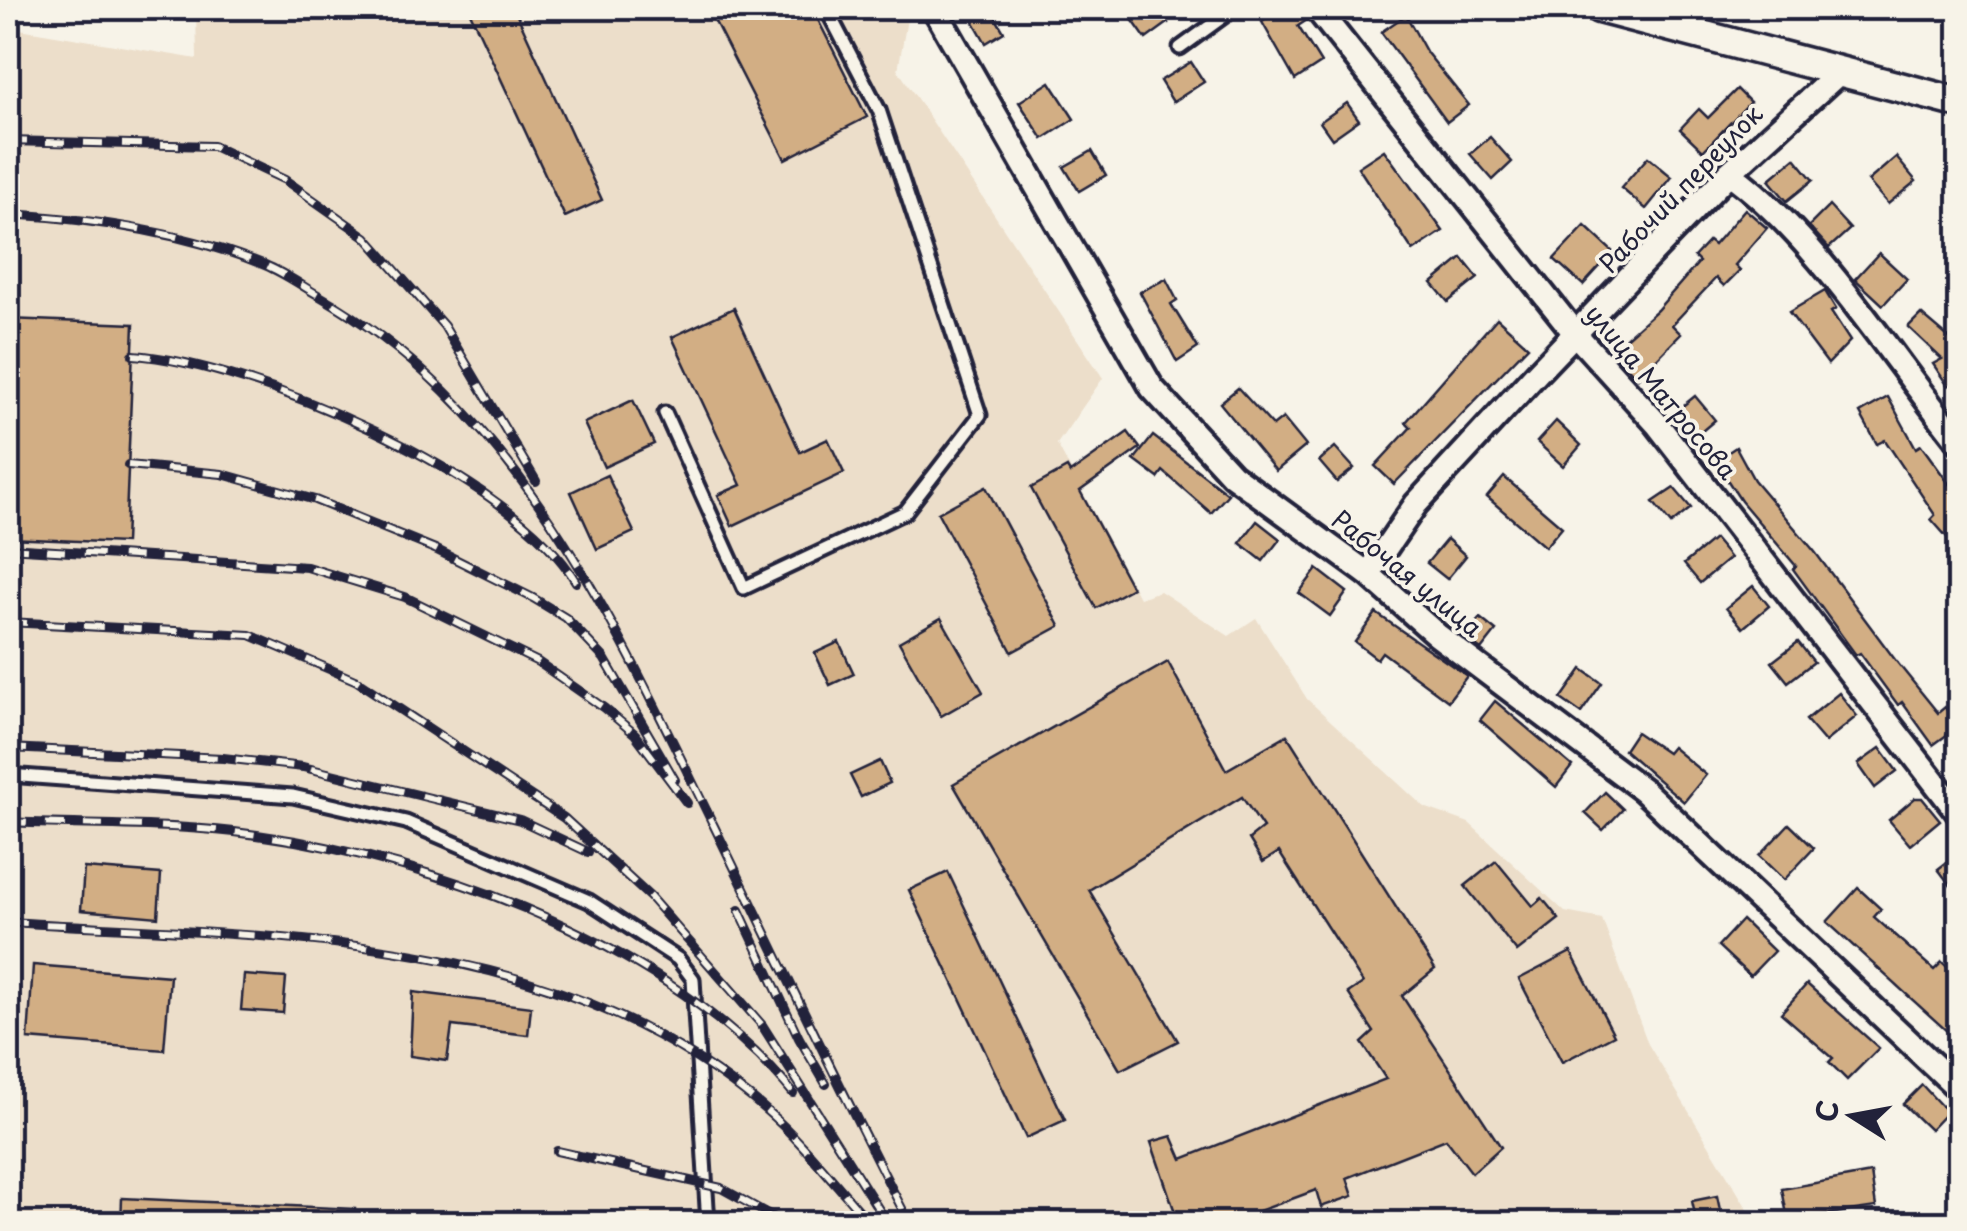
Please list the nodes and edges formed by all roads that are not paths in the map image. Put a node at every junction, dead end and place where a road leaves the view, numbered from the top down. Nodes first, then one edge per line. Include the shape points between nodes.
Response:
1 (826, 8) edge
2 (934, 8) edge
3 (1234, 8) edge
4 (1316, 8) edge
5 (1599, 8) edge
6 (1180, 48) dead end
7 (1841, 71) junction
8 (1960, 103) edge
9 (1729, 173) junction
10 (1577, 336) junction
11 (665, 413) dead end
12 (1960, 443) edge
13 (1368, 574) junction
14 (8, 775) edge
15 (1960, 814) edge
16 (1960, 1090) edge
17 (708, 1224) edge

1 - 11 lane via 879,110 980,416 905,512 744,588
2 - 13 street, Рабочая улица via 1152,388 1232,476
3 - 6 lane
4 - 10 street, улица Матросова
5 - 7 street
7 - 8 street
7 - 9 street, Рабочий переулок
9 - 10 street, Рабочий переулок
9 - 12 street via 1757,193 1844,294
10 - 13 street, Рабочий переулок via 1416,504
10 - 15 street, улица Матросова via 1656,424
13 - 16 street, Рабочая улица via 1644,790
14 - 17 lane via 293,796 406,822 604,911 678,959 693,979

